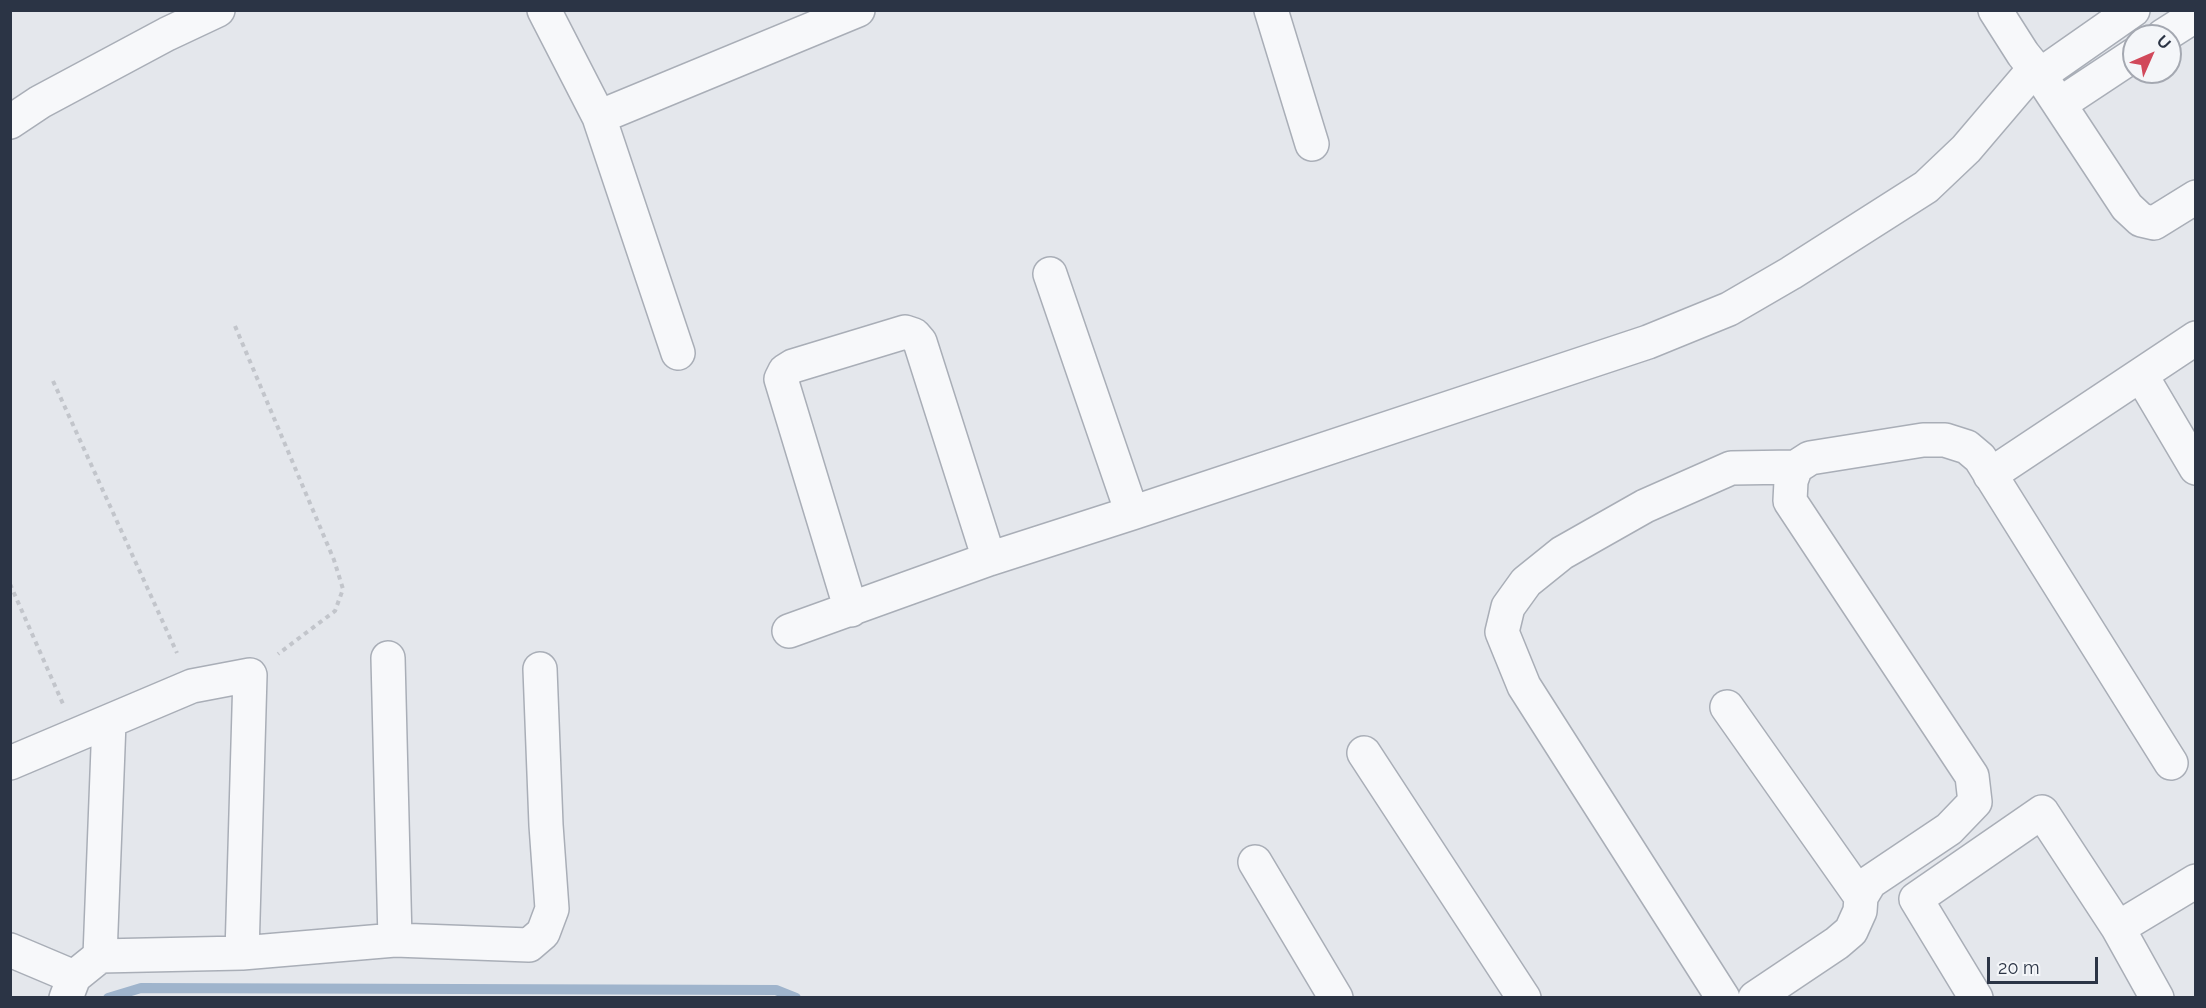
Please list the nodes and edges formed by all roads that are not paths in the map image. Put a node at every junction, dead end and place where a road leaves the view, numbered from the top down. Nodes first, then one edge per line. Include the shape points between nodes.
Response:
1 (218, 10) edge
2 (544, 10) edge
3 (858, 10) edge
4 (1271, 10) edge
5 (1995, 10) edge
6 (2133, 10) edge
7 (2196, 15) edge
8 (2182, 24) edge
9 (2122, 60) edge
10 (2047, 85) junction
11 (599, 117) junction
12 (10, 122) edge
13 (1312, 144) dead end
14 (2196, 197) edge
15 (1050, 274) dead end
16 (2196, 338) edge
17 (678, 353) dead end
18 (2141, 375) junction
19 (1796, 467) junction
20 (2196, 468) edge
21 (1990, 475) junction
22 (1132, 513) junction
23 (989, 559) junction
24 (851, 610) junction
25 (789, 631) dead end
26 (388, 658) dead end
27 (540, 669) dead end
28 (1727, 707) dead end
29 (109, 722) junction
30 (1364, 753) dead end
31 (2171, 763) dead end
32 (10, 764) edge
33 (1255, 862) dead end
34 (2196, 882) edge
35 (1861, 897) junction
36 (2118, 928) junction
37 (395, 940) junction
38 (10, 950) edge
39 (242, 953) junction
40 (100, 956) junction
41 (70, 987) edge
42 (1336, 998) edge
43 (1524, 998) edge
44 (1723, 998) edge
45 (1755, 998) edge
46 (1976, 998) edge
47 (2157, 998) edge

1 - 12 street via 51,96
2 - 11 street
3 - 11 street
4 - 13 street
5 - 10 street
6 - 10 street
7 - 8 street
9 - 10 street
10 - 14 street via 2127,207 2141,220 2154,223
10 - 22 street via 1966,149 1926,187 1729,309 1648,342
11 - 17 street
15 - 22 street
16 - 18 street
18 - 20 street
18 - 21 street
19 - 21 street via 1810,458 1945,440 1967,447 1980,458
19 - 35 street via 1790,501 1972,776 1975,802 1949,829 1870,882
19 - 44 street via 1731,468 1635,512 1562,553 1526,582 1508,607 1502,632 1524,686
21 - 31 street
22 - 23 street
23 - 24 street
23 - 24 street via 920,342 914,335 905,332 793,366 781,379
24 - 25 street
26 - 37 street
27 - 37 street via 552,909 543,933 529,945
28 - 35 street
29 - 32 street
29 - 39 street via 192,686 250,675
29 - 40 street
30 - 43 street
33 - 42 street
34 - 36 street
35 - 45 street via 1851,931
36 - 46 street via 2042,812 1916,899
36 - 47 street
37 - 39 street
38 - 41 street
39 - 40 street
40 - 41 street

